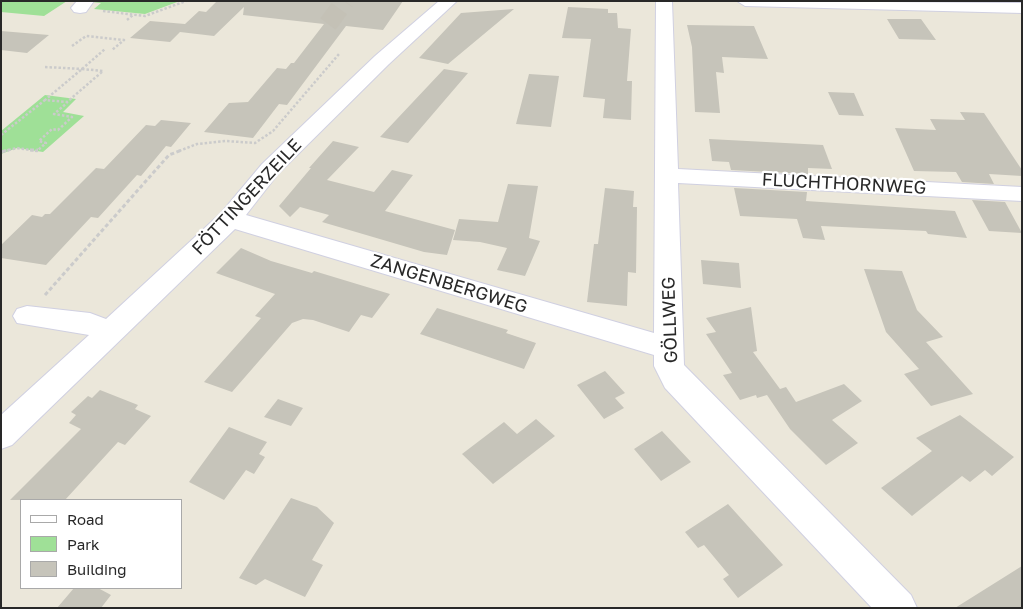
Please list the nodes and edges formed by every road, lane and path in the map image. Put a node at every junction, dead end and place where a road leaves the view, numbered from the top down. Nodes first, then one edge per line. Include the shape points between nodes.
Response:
1 (186, 1) edge
2 (449, 1) edge
3 (664, 1) edge
4 (744, 1) edge
5 (764, 2) edge
6 (83, 4) edge
7 (924, 4) edge
8 (993, 4) edge
9 (1022, 8) edge
10 (134, 14) junction
11 (127, 20) dead end
12 (110, 33) dead end
13 (104, 38) junction
14 (72, 46) dead end
15 (105, 49) dead end
16 (112, 50) dead end
17 (339, 54) dead end
18 (45, 67) dead end
19 (82, 68) junction
20 (45, 100) junction
21 (67, 102) junction
22 (1, 135) edge
23 (1, 152) edge
24 (667, 175) junction
25 (1022, 194) edge
26 (230, 219) junction
27 (27, 316) joint
28 (112, 332) junction
29 (668, 348) junction
30 (1, 434) edge
31 (898, 608) edge

1 - 10 path via 144,16
2 - 26 street, FÖTTINGERZEILE via 382,60 270,169
3 - 24 street, GÖLLWEG
4 - 5 street
5 - 7 street
6 - 10 path
7 - 8 street
8 - 9 street
10 - 11 path
12 - 13 path
13 - 14 path via 86,36
13 - 16 path via 124,40
15 - 19 path
17 - 27 path via 273,130 255,143 197,144 169,155
18 - 19 path
19 - 20 path
19 - 21 path via 103,71
20 - 21 path
20 - 22 path
21 - 23 path via 54,114 72,118 58,130 52,129 39,141 46,143 36,151 16,148
24 - 25 street, FLUCHTHORNWEG
24 - 29 street, GÖLLWEG
26 - 28 street, FÖTTINGERZEILE
26 - 29 street, ZANGENBERGWEG
27 - 28 street via 90,324
28 - 30 street, FÖTTINGERZEILE
29 - 31 street, GÖLLWEG via 669,366 676,379

